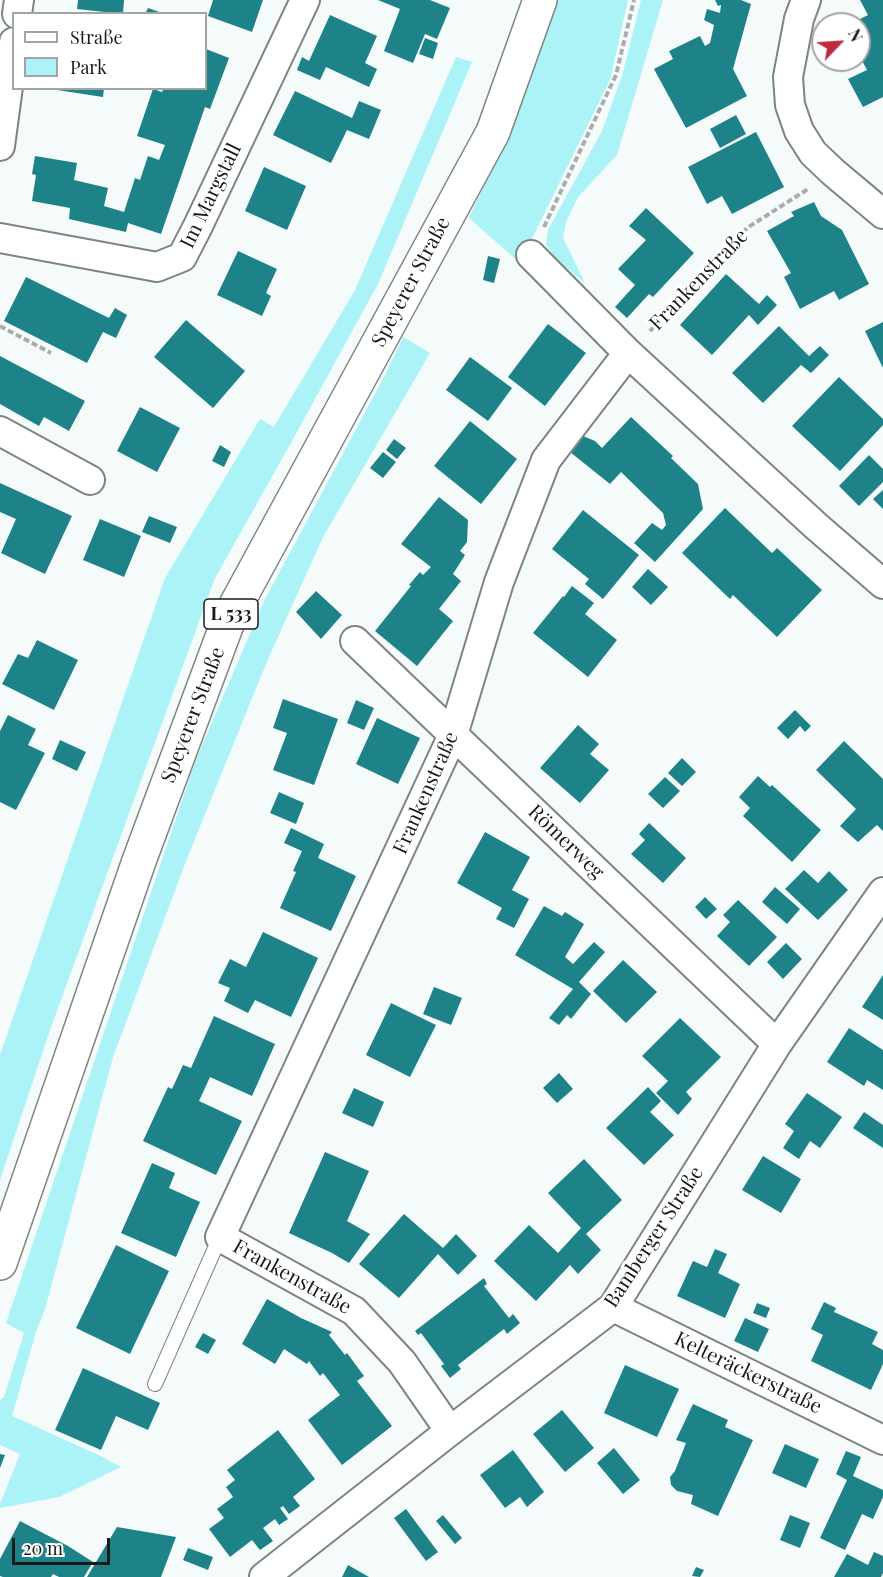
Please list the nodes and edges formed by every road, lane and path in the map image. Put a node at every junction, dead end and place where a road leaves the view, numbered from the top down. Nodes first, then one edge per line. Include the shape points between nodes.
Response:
1 (305, 0) edge
2 (540, 0) edge
3 (634, 0) edge
4 (806, 0) edge
5 (12, 57) edge
6 (0, 146) edge
7 (833, 172) junction
8 (883, 214) edge
9 (0, 238) edge
10 (531, 255) joint
11 (0, 327) edge
12 (51, 353) dead end
13 (628, 353) junction
14 (0, 431) edge
15 (90, 480) dead end
16 (883, 584) edge
17 (355, 641) dead end
18 (453, 735) junction
19 (883, 892) edge
20 (777, 1044) junction
21 (220, 1237) junction
22 (0, 1263) edge
23 (613, 1307) junction
24 (155, 1384) dead end
25 (450, 1431) junction
26 (883, 1440) edge
27 (264, 1577) edge

1 - 9 street, Im Margstall via 182,257 157,267
2 - 22 main road, Speyerer Straße / L 533 via 493,132 230,616 139,861
3 - 10 path via 616,75
4 - 7 street via 788,77 790,105 799,131 813,153
5 - 6 street
7 - 8 street
7 - 13 path, Frankenstraße via 747,228
10 - 13 street
11 - 12 path
13 - 16 street
13 - 18 street, Frankenstraße via 546,460 499,582
14 - 15 street
17 - 18 street, Römerweg
18 - 20 street, Römerweg
18 - 21 street, Frankenstraße
19 - 20 street, Bamberger Straße
20 - 23 street, Bamberger Straße
21 - 24 lane, Frankenstraße
21 - 25 street, Frankenstraße via 354,1311 402,1362
23 - 25 street, Bamberger Straße
23 - 26 street, Kelteräckerstraße
25 - 27 street, Bamberger Straße

